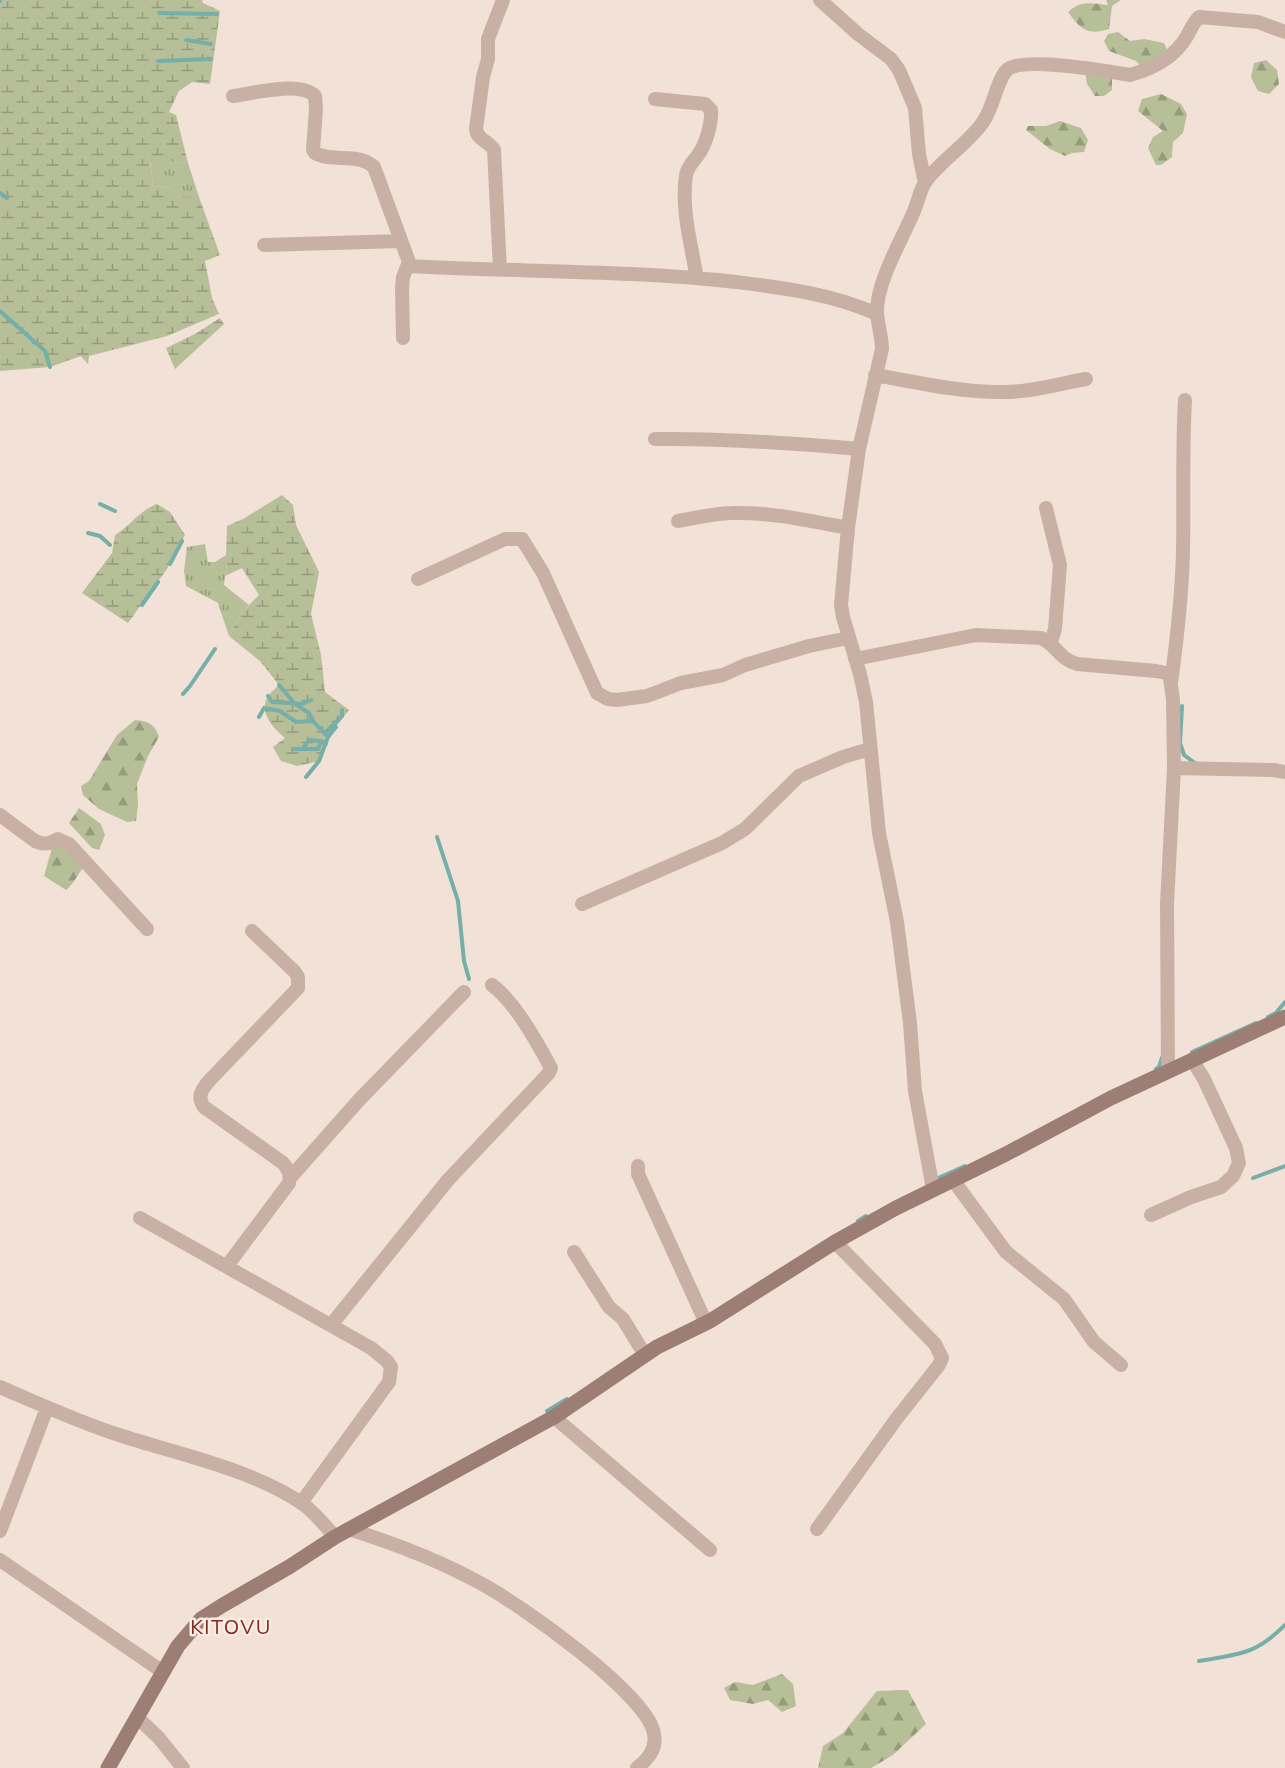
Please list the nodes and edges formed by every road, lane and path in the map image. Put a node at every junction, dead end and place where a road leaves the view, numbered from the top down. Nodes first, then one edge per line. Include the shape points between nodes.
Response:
1 (503, 0) edge
2 (820, 0) edge
3 (1285, 32) edge
4 (233, 96) dead end
5 (655, 99) dead end
6 (925, 183) junction
7 (401, 241) junction
8 (264, 245) dead end
9 (409, 266) junction
10 (500, 270) junction
11 (697, 278) junction
12 (877, 314) junction
13 (403, 338) dead end
14 (875, 375) junction
15 (1086, 379) dead end
16 (1185, 400) dead end
17 (655, 439) dead end
18 (859, 449) junction
19 (1046, 508) dead end
20 (678, 521) dead end
21 (848, 528) junction
22 (418, 579) dead end
23 (848, 638) junction
24 (1051, 642) junction
25 (855, 659) junction
26 (1174, 664) junction
27 (1156, 671) junction
28 (1171, 683) junction
29 (870, 749) junction
30 (1174, 768) junction
31 (1284, 771) edge
32 (0, 816) edge
33 (582, 904) dead end
34 (147, 929) dead end
35 (252, 931) dead end
36 (492, 985) dead end
37 (464, 992) dead end
38 (1285, 1017) edge
39 (1192, 1060) junction
40 (1168, 1071) junction
41 (638, 1166) dead end
42 (290, 1178) junction
43 (953, 1180) junction
44 (933, 1189) junction
45 (1151, 1215) dead end
46 (140, 1218) dead end
47 (835, 1242) junction
48 (574, 1252) dead end
49 (227, 1266) junction
50 (706, 1323) junction
51 (331, 1325) junction
52 (645, 1355) junction
53 (1121, 1365) dead end
54 (0, 1387) edge
55 (46, 1408) junction
56 (554, 1417) junction
57 (301, 1503) junction
58 (349, 1529) junction
59 (817, 1529) dead end
60 (0, 1531) edge
61 (335, 1537) junction
62 (710, 1550) dead end
63 (0, 1560) edge
64 (163, 1672) junction
65 (138, 1718) junction
66 (108, 1768) edge
67 (183, 1768) edge
68 (637, 1768) edge

1 - 10 street via 488,39 476,129 478,136 494,150
2 - 6 street via 899,70 915,108
3 - 6 street via 1258,22 1199,17 1163,62 1130,75 1056,65 1008,69 1002,74 982,123
4 - 7 street via 298,89 315,96 313,150 323,156 363,160 374,167
5 - 11 street via 705,104 711,110 702,147 686,176 686,217
6 - 12 street via 889,268
7 - 8 street
7 - 9 street
9 - 10 street
9 - 13 street via 402,288
10 - 11 street
11 - 12 street via 795,290
12 - 14 street via 882,338
14 - 15 street via 1000,393
14 - 18 street
16 - 26 street via 1183,551
17 - 18 street
18 - 21 street
19 - 24 street via 1060,565
20 - 21 street via 753,513
21 - 23 street via 841,605
22 - 23 street via 505,539 522,539 543,573 597,693 608,699 647,696 809,646
23 - 25 street
24 - 25 street via 1041,638 976,635
24 - 27 street via 1063,658 1077,664
25 - 29 street via 866,702
26 - 27 street
26 - 28 street
27 - 28 street via 1166,674
28 - 30 street
29 - 33 street via 799,776 745,829 722,843
29 - 44 street via 879,833 906,984 915,1094
30 - 31 street
30 - 40 street via 1167,904
32 - 34 street via 41,844 58,839 69,844
35 - 42 street via 295,972 298,988 208,1082 200,1099 204,1107 283,1163
36 - 51 street via 509,1000 551,1068 448,1180
37 - 42 street
38 - 39 street
39 - 40 street
39 - 45 street via 1236,1148 1239,1163 1221,1187
40 - 43 street
41 - 50 street via 638,1174
42 - 49 street
43 - 44 street
43 - 53 street via 1005,1252 1064,1299 1094,1342
44 - 47 street
46 - 49 street
47 - 50 street
47 - 59 street via 935,1344 942,1358
48 - 52 street
49 - 51 street
50 - 52 street
51 - 57 street via 387,1360 391,1374 379,1398
52 - 56 street
54 - 55 street
55 - 57 street via 105,1431 212,1463
55 - 60 street
56 - 58 street
56 - 62 street
57 - 61 street
58 - 61 street
58 - 68 street via 392,1543 481,1583 575,1648 627,1692 651,1721 654,1750
61 - 64 street via 201,1619
63 - 64 street
64 - 65 street
65 - 66 street
65 - 67 street

